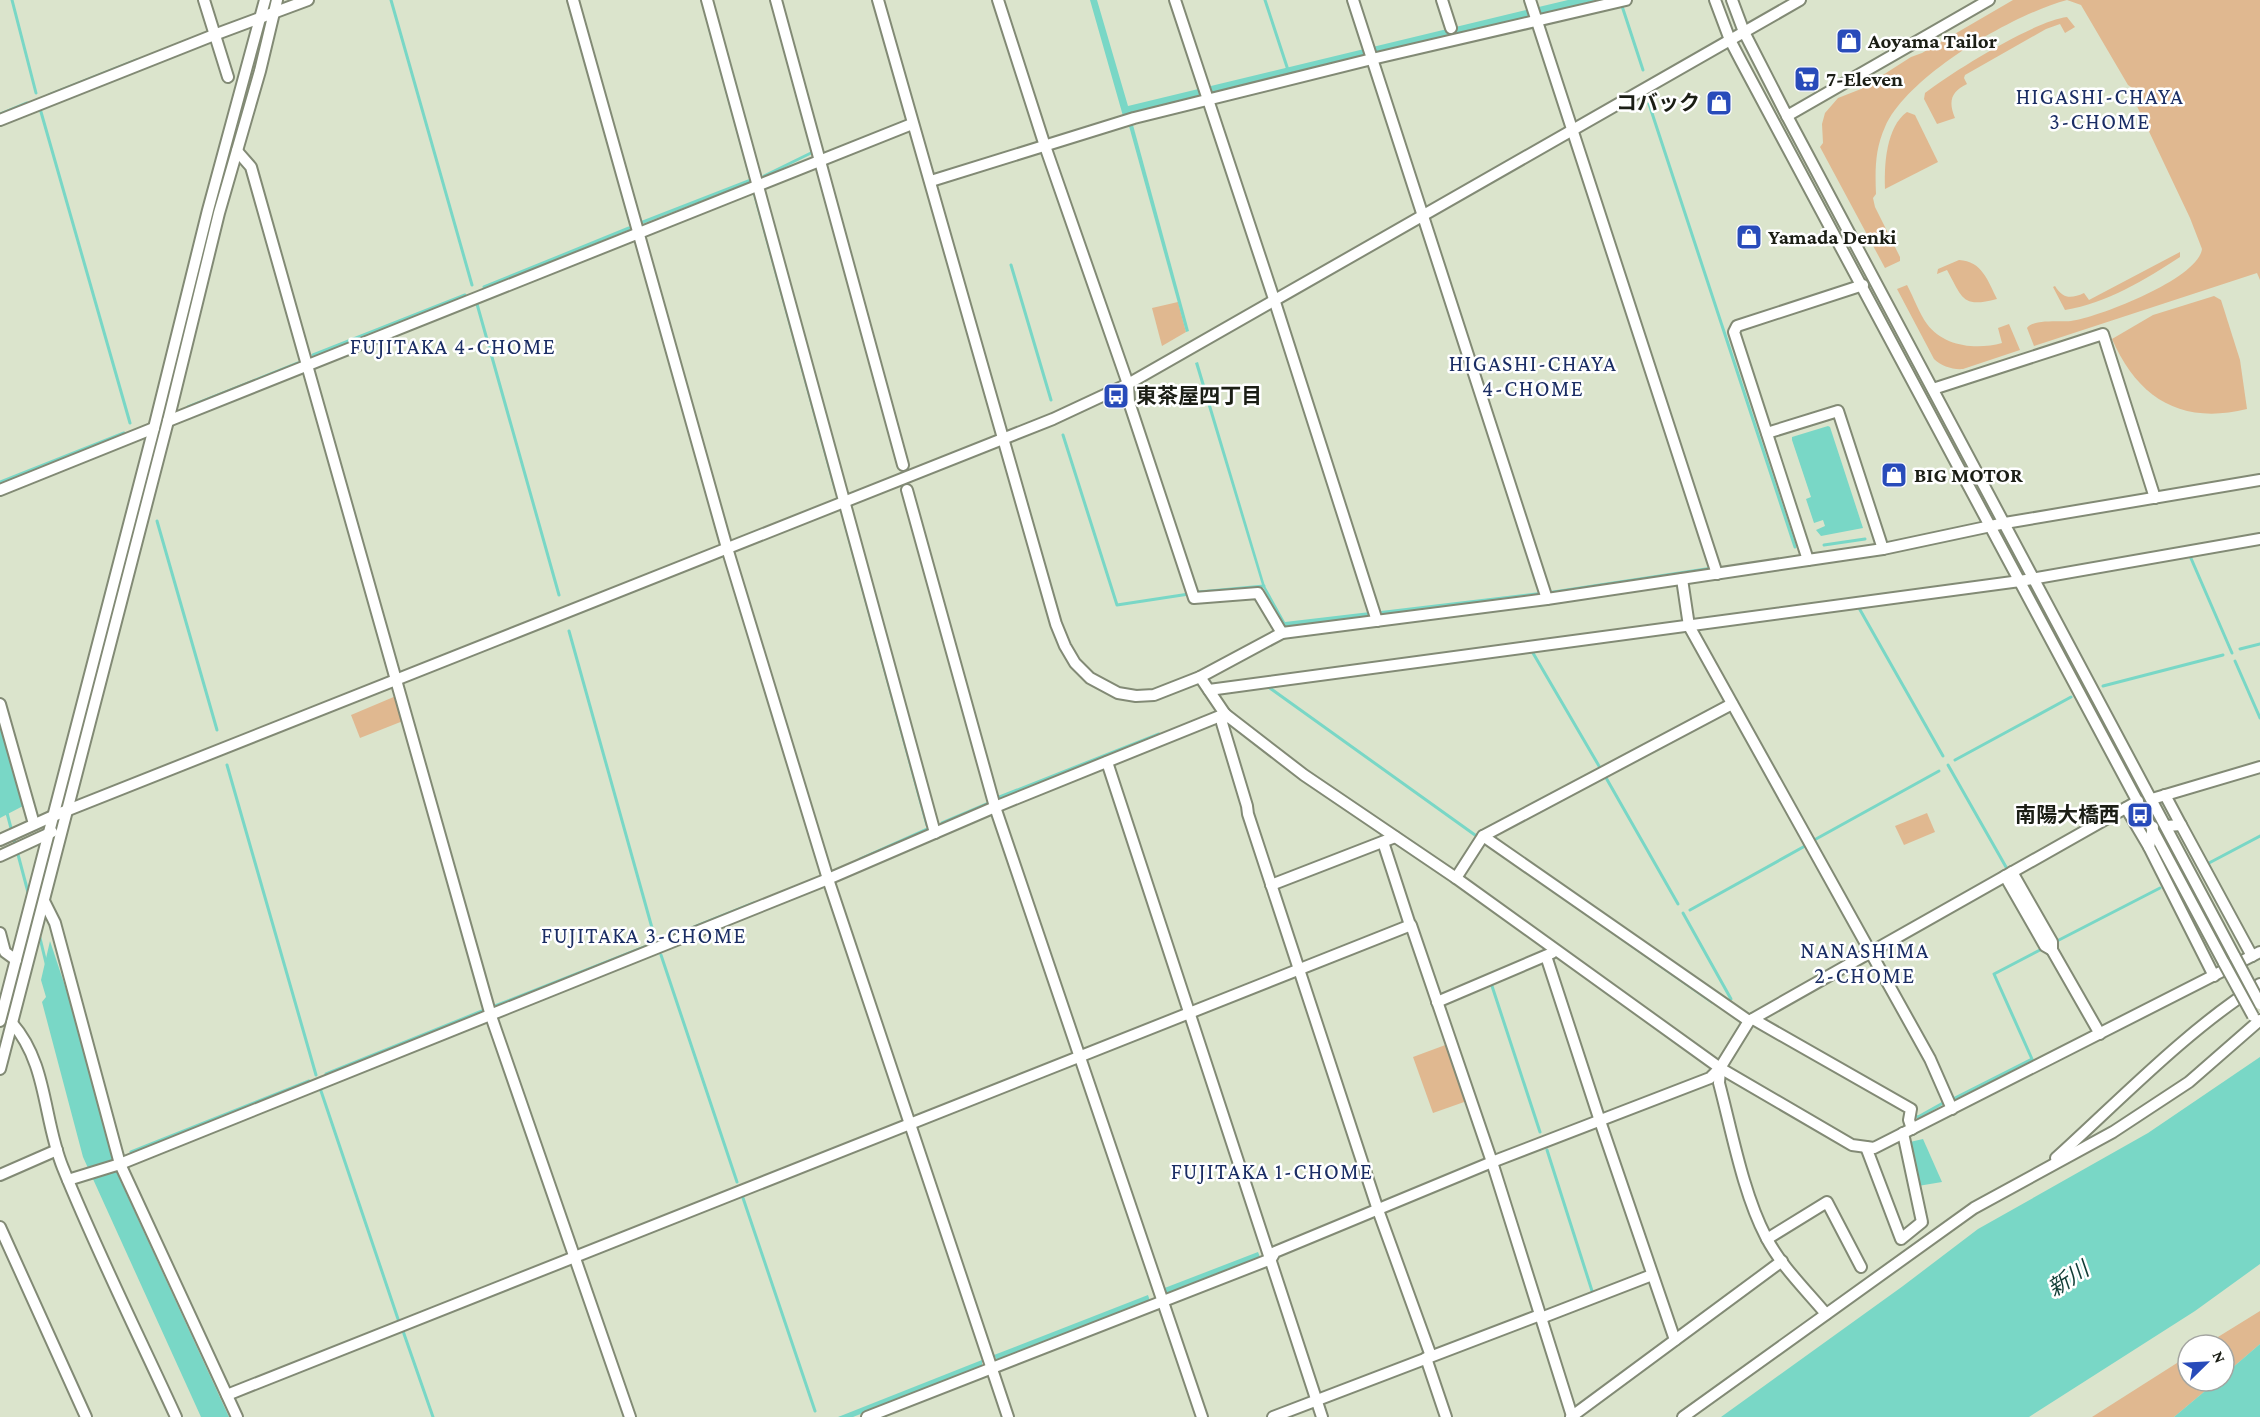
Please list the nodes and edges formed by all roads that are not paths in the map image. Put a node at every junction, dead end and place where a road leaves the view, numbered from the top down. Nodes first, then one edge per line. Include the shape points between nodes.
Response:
1 (204, 0) edge
2 (265, 0) edge
3 (277, 0) edge
4 (308, 0) edge
5 (573, 0) edge
6 (707, 0) edge
7 (776, 0) edge
8 (878, 0) edge
9 (998, 0) edge
10 (1175, 0) edge
11 (1353, 0) edge
12 (1442, 0) edge
13 (1626, 0) edge
14 (1715, 0) edge
15 (1732, 0) edge
16 (1800, 0) edge
17 (1989, 0) edge
18 (1534, 11) edge
19 (273, 14) junction
20 (260, 18) junction
21 (1451, 28) dead end
22 (1744, 32) junction
23 (214, 35) junction
24 (1730, 40) junction
25 (1370, 54) junction
26 (228, 76) dead end
27 (1207, 98) junction
28 (1787, 116) junction
29 (0, 120) edge
30 (912, 124) junction
31 (1571, 130) junction
32 (1045, 146) junction
33 (237, 151) junction
34 (820, 161) junction
35 (931, 181) junction
36 (758, 186) junction
37 (1424, 215) junction
38 (637, 234) junction
39 (1863, 285) junction
40 (1274, 299) junction
41 (309, 366) junction
42 (1128, 384) junction
43 (1933, 389) junction
44 (168, 421) junction
45 (154, 428) junction
46 (1767, 433) junction
47 (1003, 439) junction
48 (903, 465) dead end
49 (2260, 480) edge
50 (0, 490) edge
51 (907, 490) dead end
52 (2155, 498) junction
53 (845, 502) junction
54 (2005, 524) junction
55 (1990, 527) junction
56 (2260, 539) edge
57 (727, 548) junction
58 (1883, 549) junction
59 (1808, 560) junction
60 (1717, 574) junction
61 (2034, 578) junction
62 (1682, 579) junction
63 (2020, 581) junction
64 (1547, 599) junction
65 (1377, 621) junction
66 (1689, 626) junction
67 (1282, 633) junction
68 (1200, 677) junction
69 (397, 680) junction
70 (1209, 690) junction
71 (0, 704) edge
72 (1732, 704) junction
73 (1225, 714) junction
74 (1107, 762) junction
75 (2260, 766) edge
76 (2165, 795) junction
77 (2152, 799) junction
78 (2138, 801) junction
79 (995, 807) junction
80 (2126, 808) junction
81 (67, 810) junction
82 (53, 816) junction
83 (34, 824) junction
84 (2181, 825) junction
85 (2166, 826) junction
86 (63, 827) junction
87 (2153, 827) junction
88 (935, 833) junction
89 (44, 836) junction
90 (1483, 836) junction
91 (1395, 837) junction
92 (0, 840) edge
93 (1383, 842) junction
94 (2149, 847) junction
95 (0, 856) edge
96 (2009, 874) junction
97 (1456, 878) junction
98 (828, 879) junction
99 (1271, 885) junction
100 (44, 901) junction
101 (1410, 925) junction
102 (0, 933) edge
103 (1556, 949) junction
104 (1871, 952) junction
105 (2256, 954) edge
106 (1546, 956) junction
107 (16, 960) junction
108 (1298, 970) junction
109 (2214, 976) junction
110 (2260, 984) edge
111 (1437, 1002) junction
112 (2260, 1004) edge
113 (1190, 1013) junction
114 (490, 1016) junction
115 (1751, 1020) junction
116 (0, 1021) edge
117 (2257, 1021) edge
118 (12, 1023) junction
119 (2100, 1034) junction
120 (1079, 1056) junction
121 (1720, 1068) junction
122 (0, 1069) edge
123 (1952, 1109) junction
124 (1600, 1121) junction
125 (909, 1123) junction
126 (1908, 1131) junction
127 (1866, 1147) junction
128 (57, 1149) junction
129 (1492, 1162) junction
130 (118, 1165) junction
131 (2043, 1170) junction
132 (0, 1175) edge
133 (68, 1180) junction
134 (1378, 1210) junction
135 (0, 1227) edge
136 (1767, 1239) junction
137 (574, 1256) junction
138 (1271, 1259) junction
139 (1782, 1261) junction
140 (1861, 1267) dead end
141 (1652, 1275) junction
142 (1163, 1302) junction
143 (1826, 1314) junction
144 (1541, 1316) junction
145 (1675, 1340) junction
146 (1428, 1357) junction
147 (991, 1368) junction
148 (227, 1395) junction
149 (1316, 1400) junction
150 (86, 1417) edge
151 (176, 1417) edge
152 (237, 1417) edge
153 (630, 1417) edge
154 (867, 1417) edge
155 (1008, 1417) edge
156 (1202, 1417) edge
157 (1273, 1417) edge
158 (1322, 1417) edge
159 (1446, 1417) edge
160 (1572, 1417) edge
161 (1683, 1417) edge

1 - 23 street
2 - 20 street
3 - 19 street
4 - 19 street
5 - 38 street
6 - 36 street
7 - 34 street
8 - 30 street
9 - 32 street
10 - 27 street
11 - 25 street
12 - 21 street
13 - 18 street
14 - 24 street
15 - 22 street
16 - 22 street
17 - 28 street
18 - 25 street
18 - 31 street
19 - 20 street
19 - 33 street
20 - 23 street
20 - 45 street
22 - 24 street
22 - 28 street
23 - 26 street
23 - 29 street
24 - 31 street
24 - 39 street
25 - 27 street
25 - 37 street
27 - 32 street
27 - 40 street
28 - 43 street
30 - 34 street
30 - 35 street
31 - 37 street
31 - 60 street
32 - 35 street
32 - 42 street
33 - 41 street via 251,167
33 - 44 street
34 - 36 street
34 - 48 street
35 - 47 street
36 - 38 street
36 - 53 street
37 - 40 street
37 - 64 street
38 - 41 street
38 - 57 street
39 - 46 street via 1737,326 1734,332
39 - 55 street
40 - 42 street
40 - 65 street
41 - 44 street
41 - 69 street
42 - 47 street
42 - 67 street via 1129,402 1194,598 1258,593
43 - 52 street via 2103,334
43 - 54 street
44 - 81 street
45 - 50 street
45 - 82 street
46 - 58 street via 1838,411
46 - 59 street
47 - 53 street
47 - 68 street via 1056,624 1075,663 1104,687 1136,696 1154,695
49 - 52 street
51 - 79 street
52 - 54 street
53 - 57 street
53 - 88 street
54 - 55 street
54 - 61 street
55 - 58 street
55 - 63 street
56 - 61 street
57 - 69 street
57 - 98 street
58 - 59 street
59 - 60 street
60 - 62 street
61 - 63 street
61 - 77 street
62 - 64 street
62 - 66 street
63 - 66 street
63 - 78 street
64 - 65 street
65 - 67 street
66 - 70 street
66 - 72 street
67 - 68 street
68 - 70 street
69 - 81 street
69 - 114 street
70 - 73 street
71 - 83 street
72 - 90 street
72 - 104 street
73 - 74 street
73 - 91 street via 1304,775
73 - 99 street via 1222,723
74 - 79 street
74 - 113 street
75 - 76 street
76 - 77 street
76 - 84 street
77 - 85 street
78 - 80 street
78 - 87 street
79 - 88 street
79 - 120 street
80 - 94 street
80 - 96 street
81 - 82 street
81 - 86 street
82 - 83 street
82 - 89 street
83 - 92 street
84 - 85 street
84 - 105 street
85 - 112 street, bridge
86 - 89 street
86 - 100 street
87 - 94 street
87 - 117 street, bridge
88 - 98 street
89 - 95 street
89 - 107 street
90 - 97 street
90 - 115 street
91 - 93 street
91 - 97 street
93 - 99 street
93 - 101 street
94 - 109 street
96 - 104 street
96 - 119 street via 2052,942 2052,950
97 - 103 street
98 - 114 street
98 - 125 street
99 - 108 street
100 - 118 street
100 - 130 street via 55,923
101 - 108 street
101 - 111 street
102 - 107 street via 5,952
103 - 106 street
103 - 121 street
104 - 115 street
104 - 123 street via 1930,1059
105 - 109 street
106 - 111 street
106 - 124 street
107 - 116 street
108 - 113 street
108 - 134 street
109 - 119 street
110 - 131 street via 2178,1047
111 - 129 street
113 - 120 street
113 - 138 street
114 - 130 street
114 - 137 street
115 - 121 street
115 - 126 street via 1911,1109
117 - 131 street via 2189,1082 2113,1132
118 - 122 street
118 - 128 street via 22,1034 43,1085
119 - 123 street
120 - 125 street
120 - 142 street
121 - 124 street via 1710,1078
121 - 127 street via 1852,1145
121 - 136 street via 1719,1083 1754,1210
123 - 126 street
124 - 129 street
124 - 141 street
125 - 137 street
125 - 147 street
126 - 127 street via 1874,1148
126 - 127 street via 1922,1222 1900,1239
128 - 132 street
128 - 133 street
129 - 134 street
129 - 144 street
130 - 133 street
130 - 148 street
131 - 143 street via 1974,1208
133 - 151 street
134 - 138 street via 1275,1252
134 - 146 street
135 - 150 street
136 - 139 street
136 - 140 street via 1827,1202
137 - 148 street
137 - 153 street
138 - 142 street
138 - 149 street
139 - 143 street
139 - 145 street
141 - 144 street
141 - 145 street
142 - 147 street
142 - 156 street
143 - 161 street
144 - 146 street
144 - 160 street
145 - 160 street
146 - 149 street
146 - 159 street
147 - 154 street
147 - 155 street
148 - 152 street
149 - 157 street
149 - 158 street

